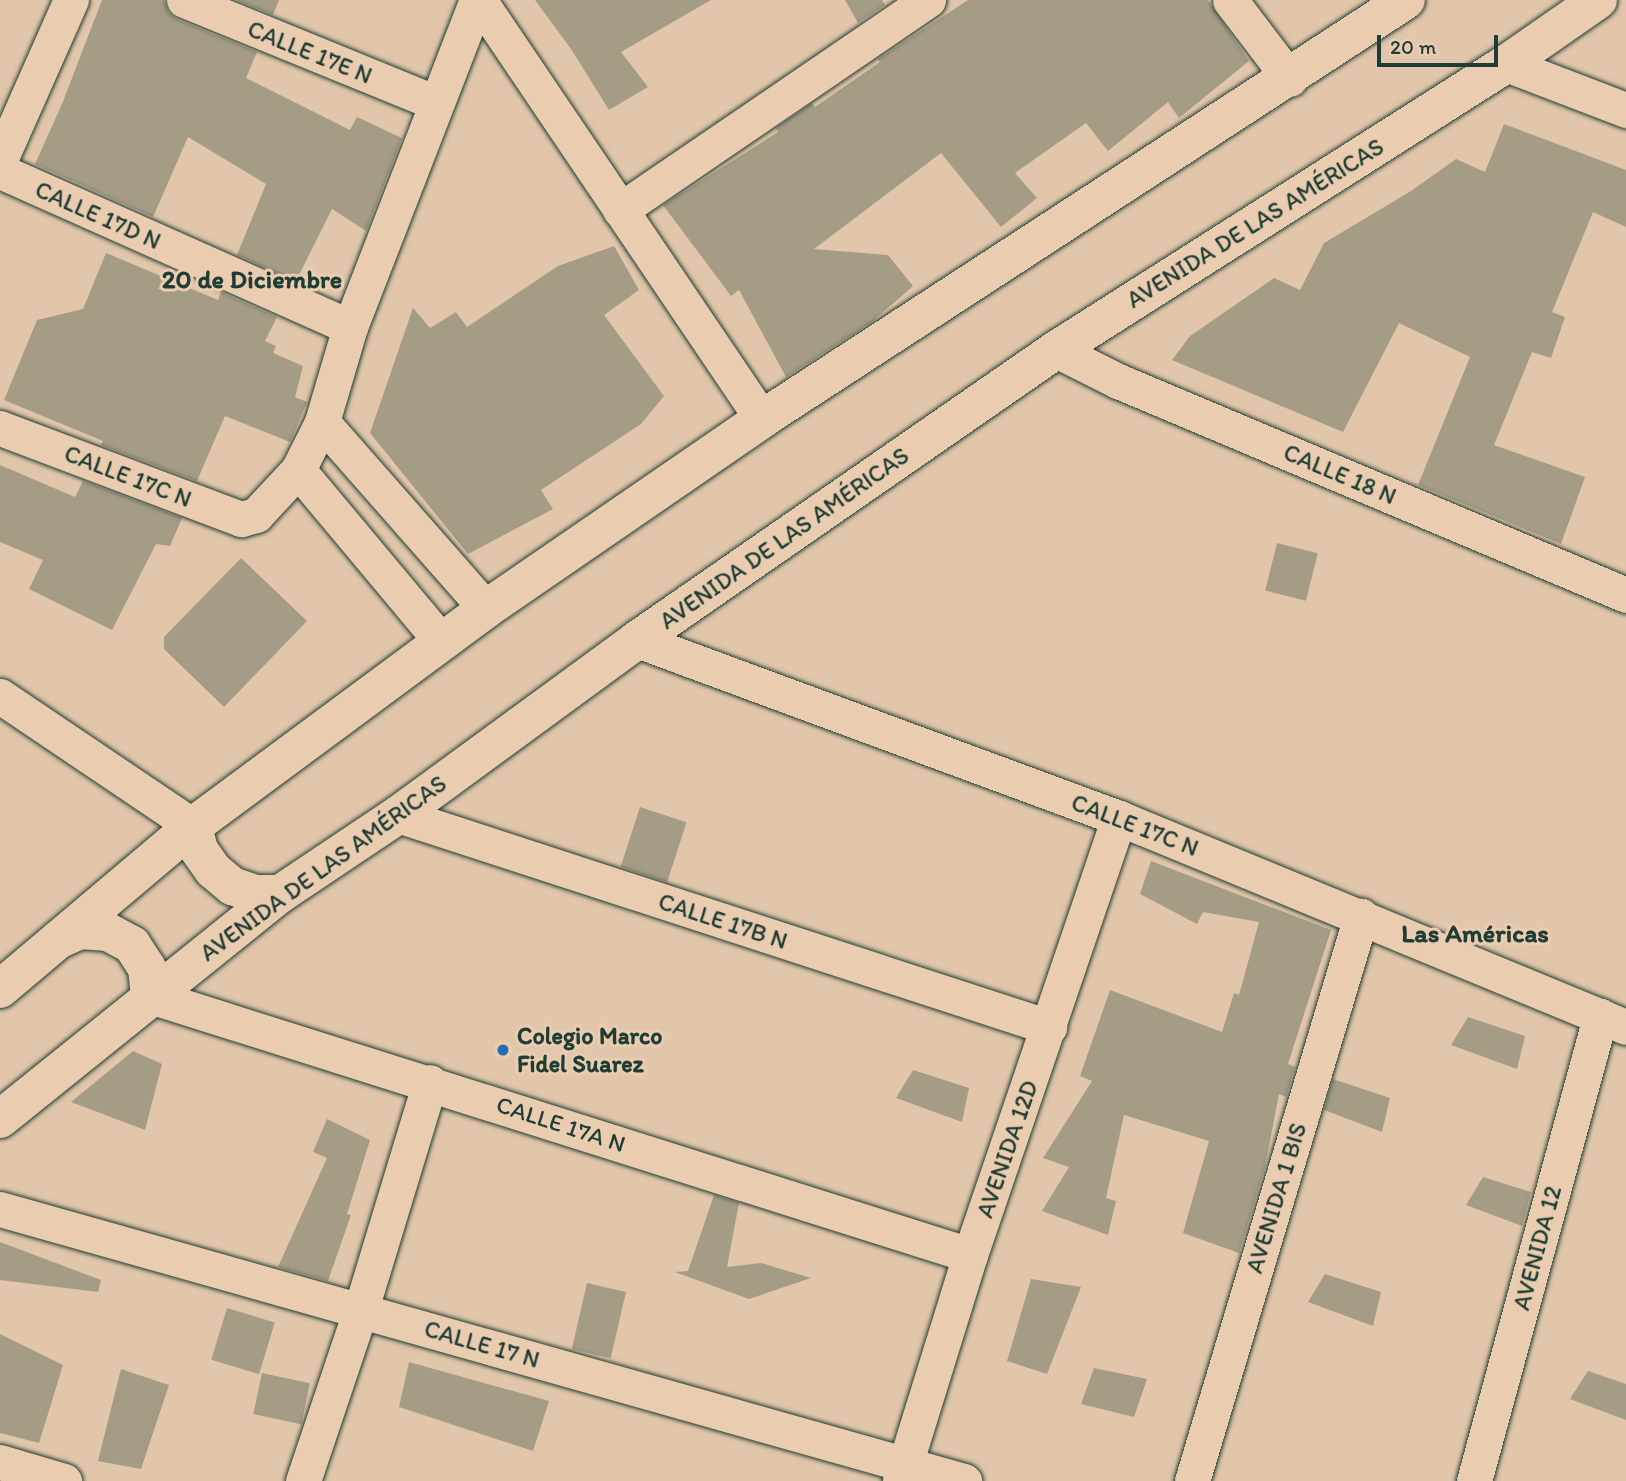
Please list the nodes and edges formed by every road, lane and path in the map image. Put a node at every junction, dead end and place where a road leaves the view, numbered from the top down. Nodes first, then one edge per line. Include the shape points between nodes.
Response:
1 (71, 0) edge
2 (184, 0) edge
3 (478, 0) edge
4 (928, 0) edge
5 (1230, 0) edge
6 (1406, 0) edge
7 (1598, 0) edge
8 (1506, 64) junction
9 (1290, 79) junction
10 (436, 103) junction
11 (1626, 110) edge
12 (0, 160) edge
13 (0, 171) edge
14 (620, 210) junction
15 (350, 327) junction
16 (1056, 350) junction
17 (762, 419) junction
18 (321, 422) junction
19 (0, 428) edge
20 (298, 470) junction
21 (1626, 595) edge
22 (486, 609) junction
23 (637, 640) junction
24 (441, 641) junction
25 (0, 696) edge
26 (398, 815) junction
27 (1119, 818) junction
28 (193, 826) junction
29 (280, 894) junction
30 (1361, 916) junction
31 (55, 942) junction
32 (0, 989) edge
33 (150, 996) junction
34 (1613, 1021) edge
35 (1049, 1027) junction
36 (430, 1082) junction
37 (0, 1119) edge
38 (0, 1209) edge
39 (970, 1255) junction
40 (361, 1309) junction
41 (0, 1462) edge
42 (902, 1474) edge
43 (64, 1481) edge
44 (303, 1481) edge
45 (964, 1481) edge
46 (1192, 1481) edge
47 (1474, 1481) edge

1 - 12 street
2 - 10 street, CALLE 17E N
3 - 10 street
3 - 14 street
4 - 14 street
5 - 9 street
6 - 9 main road
7 - 8 main road, AVENIDA DE LAS AMÉRICAS
8 - 11 street
8 - 16 main road, AVENIDA DE LAS AMÉRICAS
9 - 17 main road
10 - 15 street
13 - 15 street, CALLE 17D N
14 - 17 street
15 - 18 street
16 - 21 street, CALLE 18 N via 1118,381
16 - 23 main road, AVENIDA DE LAS AMÉRICAS
17 - 22 main road
18 - 20 street
18 - 22 street
19 - 20 street, CALLE 17C N via 241,519 257,515
20 - 24 street
22 - 24 main road
23 - 26 main road, AVENIDA DE LAS AMÉRICAS
23 - 27 street, CALLE 17C N
24 - 28 main road
25 - 28 street
26 - 29 main road, AVENIDA DE LAS AMÉRICAS
26 - 35 street, CALLE 17B N
27 - 30 street, CALLE 17C N
27 - 35 street, AVENIDA 12D
28 - 29 main road via 199,850 232,886 255,894
28 - 31 main road
29 - 33 main road, AVENIDA DE LAS AMÉRICAS
30 - 34 street, CALLE 17C N
30 - 46 street, AVENIDA 1 BIS
31 - 32 main road
31 - 33 main road via 80,930 108,932 132,945 147,968
33 - 36 street, CALLE 17A N
33 - 37 main road, AVENIDA DE LAS AMÉRICAS
34 - 47 street, AVENIDA 12
35 - 39 street, AVENIDA 12D
36 - 39 street, CALLE 17A N
36 - 40 street
38 - 40 street, CALLE 17 N
39 - 42 street, AVENIDA 12D
40 - 42 street, CALLE 17 N
40 - 44 street
41 - 43 street
42 - 45 street, CALLE 17 N

